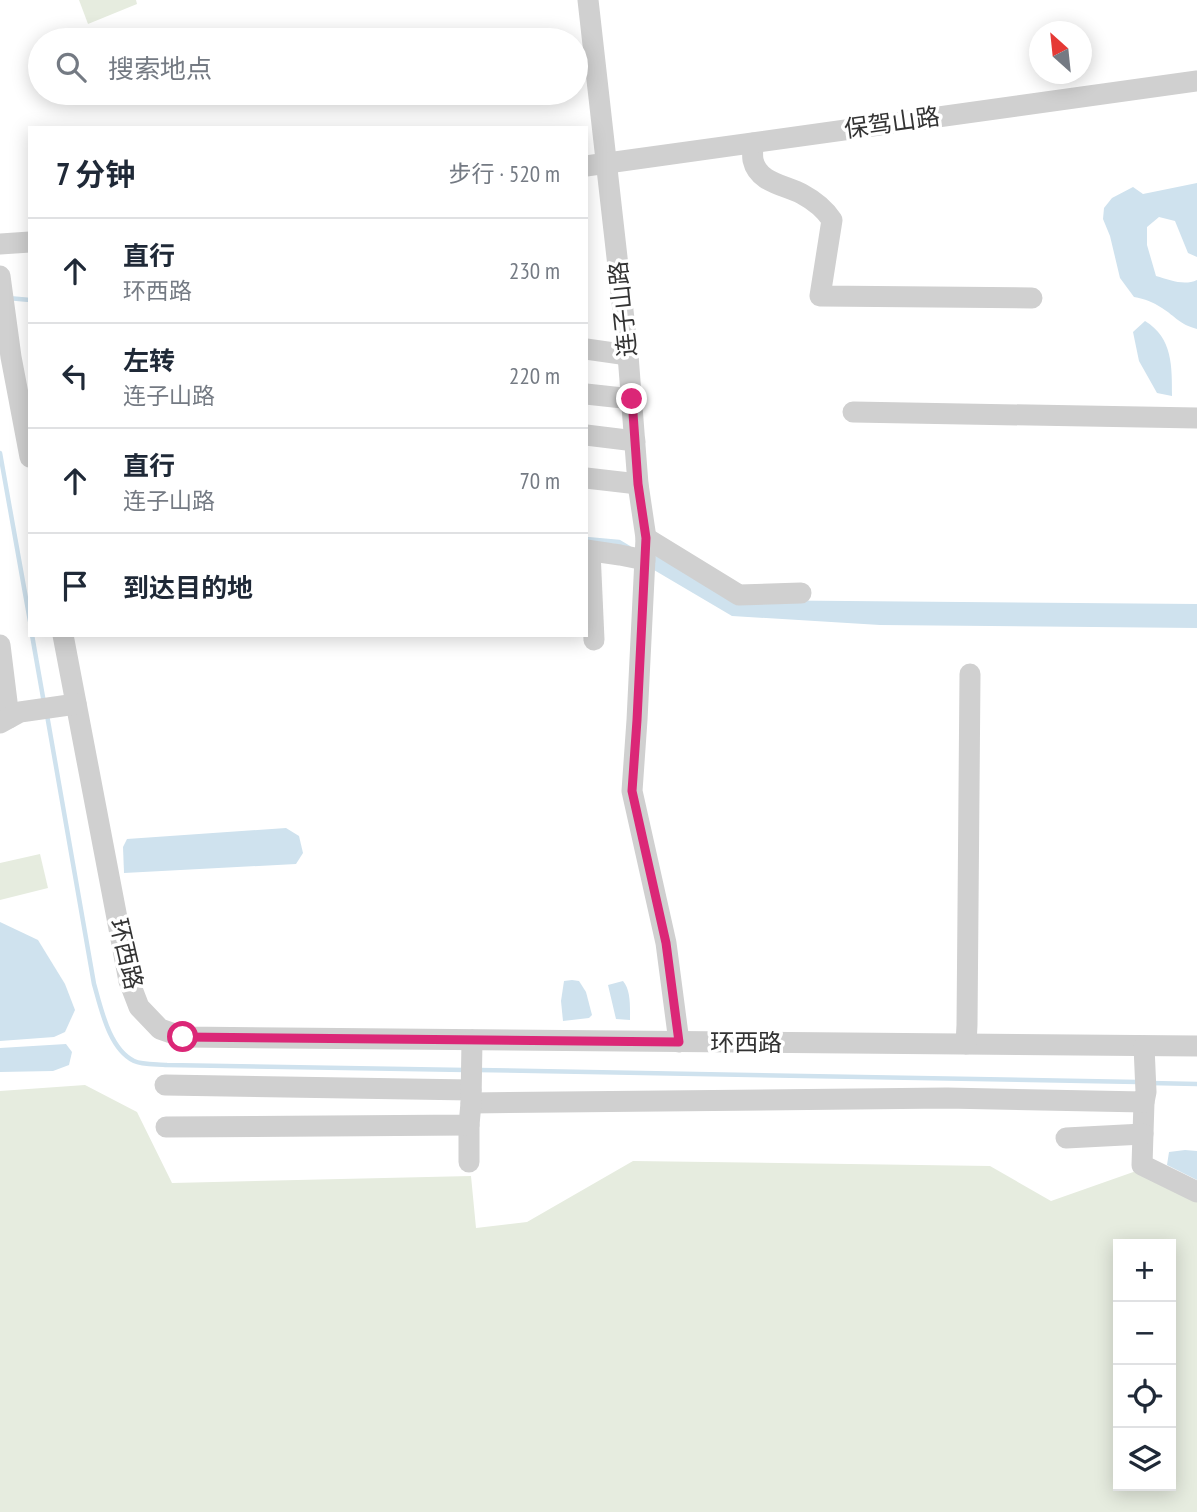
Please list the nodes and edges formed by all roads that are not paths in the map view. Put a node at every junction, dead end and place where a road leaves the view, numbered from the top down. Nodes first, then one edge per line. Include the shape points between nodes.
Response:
1 (588, 0) edge
2 (1197, 81) edge
3 (753, 143) junction
4 (596, 165) edge
5 (28, 242) edge
6 (0, 244) edge
7 (2, 290) edge
8 (1032, 298) dead end
9 (588, 349) edge
10 (628, 355) junction
11 (5, 356) edge
12 (588, 394) edge
13 (632, 399) junction
14 (853, 412) dead end
15 (1197, 418) edge
16 (588, 435) edge
17 (635, 441) junction
18 (28, 449) edge
19 (588, 478) edge
20 (638, 484) junction
21 (646, 538) junction
22 (588, 551) edge
23 (645, 560) junction
24 (801, 593) dead end
25 (64, 637) edge
26 (594, 640) dead end
27 (0, 645) edge
28 (970, 674) dead end
29 (76, 704) junction
30 (10, 718) edge
31 (679, 1042) junction
32 (965, 1044) junction
33 (1144, 1046) junction
34 (1197, 1046) edge
35 (472, 1075) junction
36 (165, 1086) dead end
37 (1145, 1089) junction
38 (469, 1125) junction
39 (166, 1127) dead end
40 (1143, 1134) junction
41 (1066, 1138) dead end
42 (469, 1162) dead end
43 (1197, 1192) edge

1 - 4 street, 连子山路
2 - 3 street, 保驾山路
3 - 4 street, 保驾山路
3 - 8 street via 754,161 766,179 803,194 832,220 820,296
4 - 10 street, 连子山路
5 - 6 street
7 - 11 street
9 - 10 street
10 - 13 street, 连子山路
11 - 18 street
12 - 13 street
13 - 17 street, 连子山路
14 - 15 street
16 - 17 street
17 - 20 street, 连子山路
19 - 20 street
20 - 21 street, 连子山路
21 - 23 street, 连子山路
21 - 24 street via 740,595
22 - 23 street
22 - 26 street
23 - 31 street via 632,791 666,943
25 - 29 street, 环西路
27 - 30 street
28 - 32 street
29 - 30 street
29 - 35 street, 环西路 via 129,981 139,1007 160,1029 183,1037
31 - 32 street, 环西路
31 - 35 street, 环西路
32 - 33 street, 环西路
33 - 34 street, 环西路
33 - 37 street
35 - 36 street
35 - 37 street via 934,1098
35 - 38 street
37 - 40 street
38 - 39 street
38 - 42 street
40 - 41 street
40 - 43 street via 1142,1165

